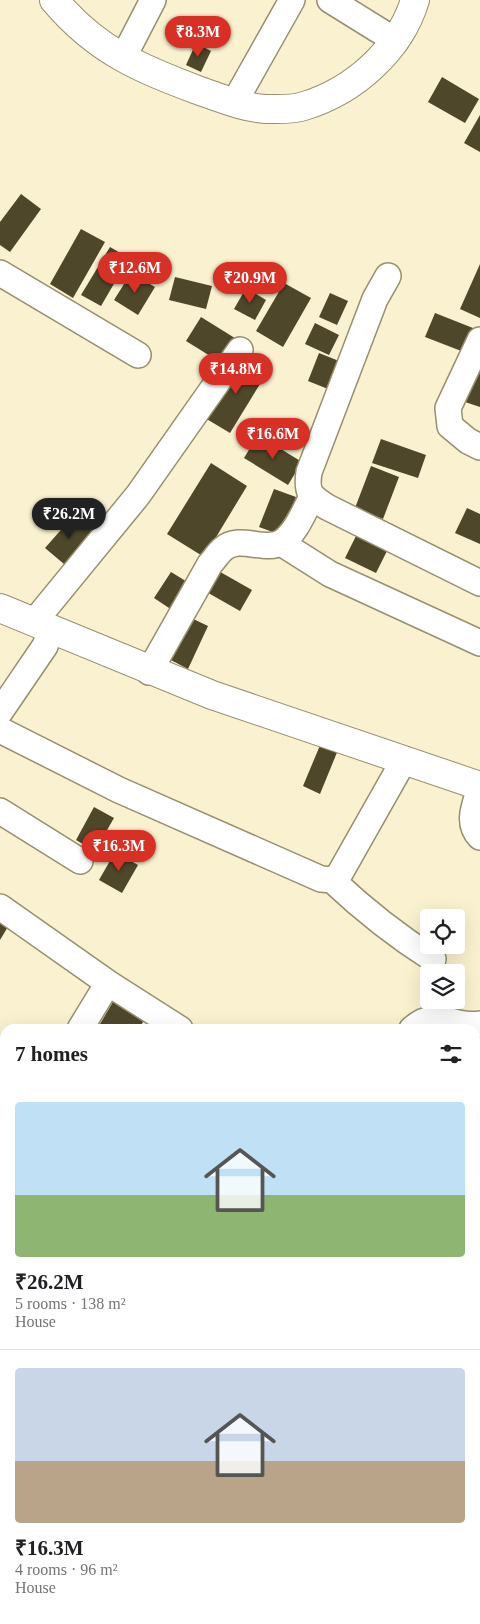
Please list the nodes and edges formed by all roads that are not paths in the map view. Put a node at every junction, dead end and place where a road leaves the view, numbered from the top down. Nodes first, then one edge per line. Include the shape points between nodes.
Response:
1 (54, 0) edge
2 (153, 0) edge
3 (292, 0) edge
4 (330, 0) edge
5 (415, 0) edge
6 (396, 41) junction
7 (123, 58) junction
8 (234, 103) junction
9 (0, 273) edge
10 (388, 276) dead end
11 (480, 340) edge
12 (240, 350) dead end
13 (138, 355) dead end
14 (480, 446) edge
15 (312, 497) junction
16 (281, 543) junction
17 (480, 583) edge
18 (0, 608) edge
19 (42, 626) junction
20 (480, 643) edge
21 (149, 672) junction
22 (0, 712) edge
23 (0, 730) edge
24 (404, 760) junction
25 (480, 787) edge
26 (0, 811) edge
27 (480, 837) edge
28 (80, 862) dead end
29 (332, 880) junction
30 (0, 907) edge
31 (433, 959) dead end
32 (108, 983) junction
33 (166, 1020) edge
34 (83, 1024) edge
35 (418, 1024) edge
36 (480, 1024) edge

1 - 7 street via 84,31
2 - 7 street
3 - 8 street
4 - 6 street
5 - 6 street
6 - 8 street via 369,70 338,92 303,107 265,109
7 - 8 street via 142,69
9 - 13 street
10 - 15 street via 375,299 309,472 306,487
11 - 14 street via 448,408 450,426
12 - 19 street
15 - 16 street via 291,534
15 - 17 street
16 - 20 street via 330,574
16 - 21 street via 233,544 223,548 210,564
18 - 19 street
19 - 21 street
19 - 22 street via 44,646
21 - 24 street
23 - 29 street via 118,790 321,879
24 - 25 street
24 - 29 street via 338,875
25 - 27 street via 471,817 473,830
26 - 28 street
29 - 31 street via 394,935
30 - 32 street
32 - 33 street
32 - 34 street
35 - 36 street via 433,1018

